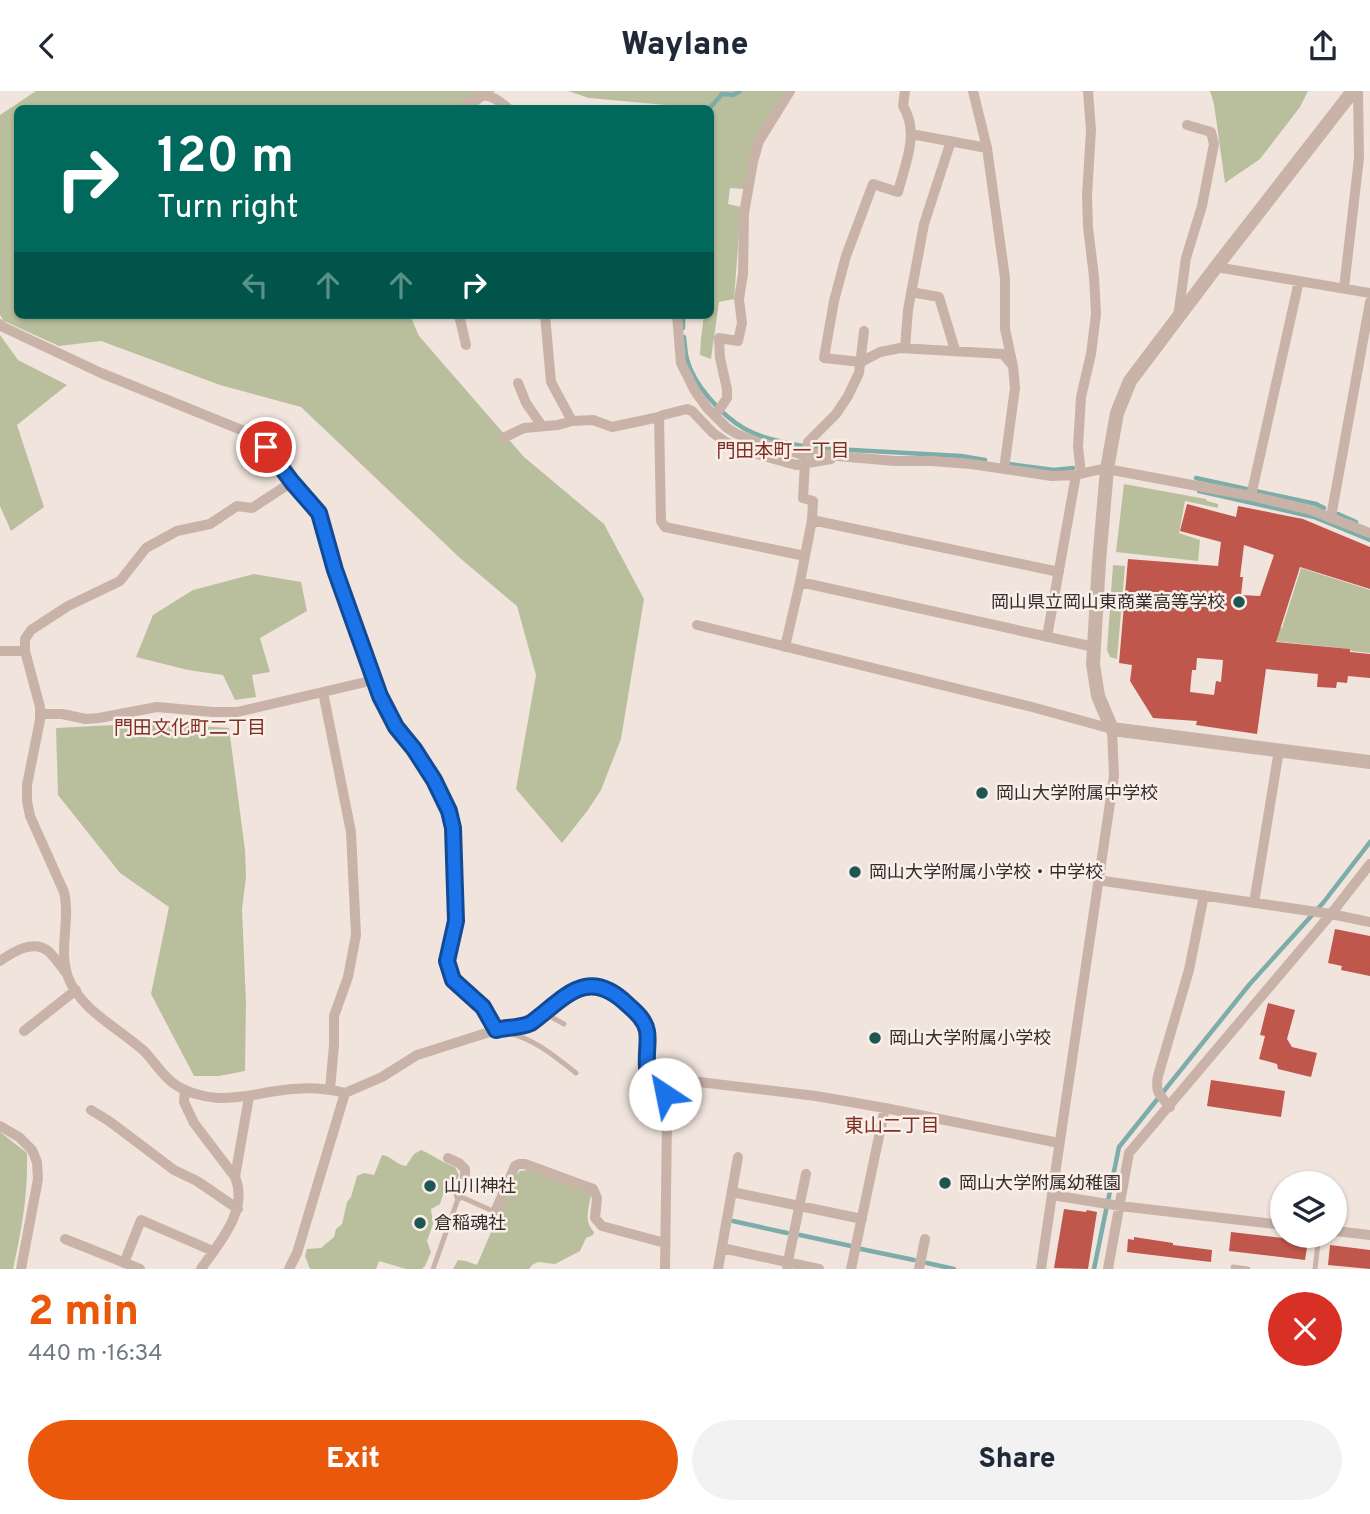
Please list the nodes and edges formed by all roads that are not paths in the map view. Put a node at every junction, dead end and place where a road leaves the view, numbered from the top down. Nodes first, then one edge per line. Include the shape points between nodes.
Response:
1 (790, 91) edge
2 (905, 91) edge
3 (973, 91) edge
4 (1088, 91) edge
5 (1356, 91) edge
6 (465, 105) edge
7 (505, 105) edge
8 (1187, 125) dead end
9 (911, 134) junction
10 (951, 141) junction
11 (987, 148) junction
12 (1216, 267) junction
13 (1299, 281) junction
14 (1344, 288) junction
15 (911, 292) junction
16 (1370, 293) edge
17 (1370, 302) edge
18 (1178, 318) junction
19 (459, 319) edge
20 (545, 319) edge
21 (677, 319) edge
22 (0, 324) edge
23 (864, 331) dead end
24 (466, 345) dead end
25 (905, 348) junction
26 (955, 350) junction
27 (861, 362) junction
28 (1013, 366) junction
29 (518, 383) dead end
30 (718, 412) junction
31 (659, 417) junction
32 (572, 421) junction
33 (542, 426) junction
34 (503, 438) dead end
35 (807, 452) junction
36 (1004, 469) junction
37 (1107, 469) junction
38 (1079, 474) junction
39 (292, 482) junction
40 (1251, 496) junction
41 (1331, 517) junction
42 (812, 520) junction
43 (1370, 533) edge
44 (805, 556) junction
45 (1059, 572) junction
46 (800, 582) junction
47 (697, 625) dead end
48 (1047, 637) junction
49 (785, 647) junction
50 (1094, 647) junction
51 (0, 651) edge
52 (25, 651) junction
53 (374, 680) junction
54 (323, 692) junction
55 (40, 714) junction
56 (1112, 729) junction
57 (1279, 750) junction
58 (1370, 762) edge
59 (1370, 864) edge
60 (1097, 880) junction
61 (1204, 895) junction
62 (1254, 903) junction
63 (1326, 913) junction
64 (1370, 922) edge
65 (0, 961) edge
66 (68, 977) junction
67 (76, 990) junction
68 (544, 1013) junction
69 (564, 1024) dead end
70 (496, 1030) junction
71 (24, 1031) dead end
72 (576, 1073) dead end
73 (649, 1076) junction
74 (330, 1089) junction
75 (185, 1090) junction
76 (345, 1093) junction
77 (249, 1097) junction
78 (1164, 1100) junction
79 (885, 1108) junction
80 (91, 1110) dead end
81 (0, 1126) edge
82 (1059, 1143) junction
83 (738, 1157) dead end
84 (448, 1158) dead end
85 (806, 1174) dead end
86 (235, 1177) junction
87 (732, 1192) junction
88 (1052, 1195) junction
89 (459, 1196) junction
90 (1117, 1205) junction
91 (799, 1206) junction
92 (238, 1209) junction
93 (495, 1212) joint
94 (862, 1219) junction
95 (1270, 1223) edge
96 (1347, 1232) edge
97 (1370, 1235) edge
98 (65, 1239) dead end
99 (925, 1239) dead end
100 (665, 1243) junction
101 (722, 1248) junction
102 (1317, 1248) edge
103 (213, 1251) junction
104 (124, 1263) junction
105 (787, 1266) edge
106 (1233, 1267) dead end
107 (21, 1269) edge
108 (140, 1269) edge
109 (201, 1269) edge
110 (289, 1269) edge
111 (433, 1269) edge
112 (665, 1269) edge
113 (718, 1269) edge
114 (818, 1269) edge
115 (851, 1269) edge
116 (919, 1269) edge
117 (1041, 1269) edge
118 (1108, 1269) edge
119 (1248, 1269) edge
120 (1315, 1269) edge

1 - 30 street via 759,141 753,162 744,213 742,323 738,341 719,338 727,398
2 - 9 street via 903,106
3 - 11 street
4 - 38 street via 1087,227 1096,314 1081,397
5 - 12 street
5 - 14 street via 1359,158
6 - 7 street via 484,94
8 - 18 street via 1211,132 1214,144 1186,258
9 - 10 street
9 - 27 street via 898,192 873,184 834,302 824,358
10 - 11 street
10 - 15 street via 924,225
11 - 28 street via 1005,278 1005,329
12 - 13 street
12 - 18 street
13 - 14 street
13 - 40 street
14 - 16 street
15 - 25 street
15 - 26 street via 939,297
17 - 41 street
18 - 37 street via 1130,381 1117,413
19 - 24 street
20 - 32 street via 551,382
21 - 30 street via 681,363 695,391
22 - 39 street via 101,373 244,431 266,447
23 - 27 street
25 - 26 street
25 - 27 street via 880,352
26 - 28 street via 1003,354
27 - 35 street via 848,396 808,442
28 - 36 street via 1016,388
29 - 33 street
30 - 35 street via 737,435 800,454
31 - 32 street via 612,427 593,420
31 - 35 street via 687,409 739,449 796,465
31 - 44 street via 661,521 665,527
32 - 33 street
33 - 34 street
35 - 36 street via 829,460 837,456
35 - 42 street via 803,498 813,501
36 - 38 street via 1052,476
37 - 38 street
37 - 40 street
37 - 50 street
38 - 45 street
39 - 52 street via 252,508 237,506 210,524 177,531 146,548 120,581 31,630
39 - 53 street via 319,513
40 - 41 street
41 - 43 street
42 - 44 street
42 - 45 street
44 - 46 street
45 - 48 street
46 - 48 street
46 - 49 street
47 - 49 street
48 - 50 street
49 - 56 street
50 - 56 street via 1098,696
51 - 52 street
52 - 55 street
53 - 54 street
53 - 70 street via 396,727 449,811 456,921 447,961 453,980 483,1007
54 - 55 street via 237,712 157,707 86,719
54 - 74 street via 351,832 356,935 334,1016
55 - 66 street via 27,801 64,892
56 - 57 street
56 - 60 street via 1114,776
57 - 58 street
57 - 62 street
59 - 63 street
60 - 61 street
60 - 82 street
61 - 62 street
61 - 78 street via 1189,970 1158,1076 1156,1088
62 - 63 street
63 - 64 street
63 - 78 street
65 - 66 street via 15,951 40,947
66 - 67 street
67 - 71 street
67 - 75 street via 171,1082
68 - 69 lane
68 - 70 street via 527,1025
68 - 73 street via 578,988 593,986 613,992 646,1025
70 - 72 lane via 527,1039
70 - 76 street via 417,1055
73 - 79 street
73 - 100 street via 665,1092
74 - 76 street
74 - 77 street
75 - 77 street via 218,1098
75 - 86 street via 184,1101 194,1123
76 - 110 street
77 - 86 street
78 - 90 street via 1129,1153
79 - 82 street
79 - 94 street
80 - 92 street
81 - 107 street via 19,1136 37,1162 38,1179
82 - 88 street
83 - 87 street
84 - 89 street via 465,1169
85 - 91 street
86 - 92 street
87 - 91 street
87 - 101 street
88 - 90 street
88 - 117 street
89 - 93 lane
89 - 111 lane
90 - 95 street
90 - 118 street
91 - 94 street
91 - 105 street
92 - 103 street
93 - 100 street via 515,1166 521,1163 593,1189 595,1218 602,1226
94 - 115 street
96 - 97 street
98 - 104 street
99 - 116 street
100 - 112 street
101 - 105 street
101 - 113 street
102 - 120 lane
103 - 104 street via 141,1220
103 - 109 street
104 - 108 street
105 - 114 street
106 - 119 lane

